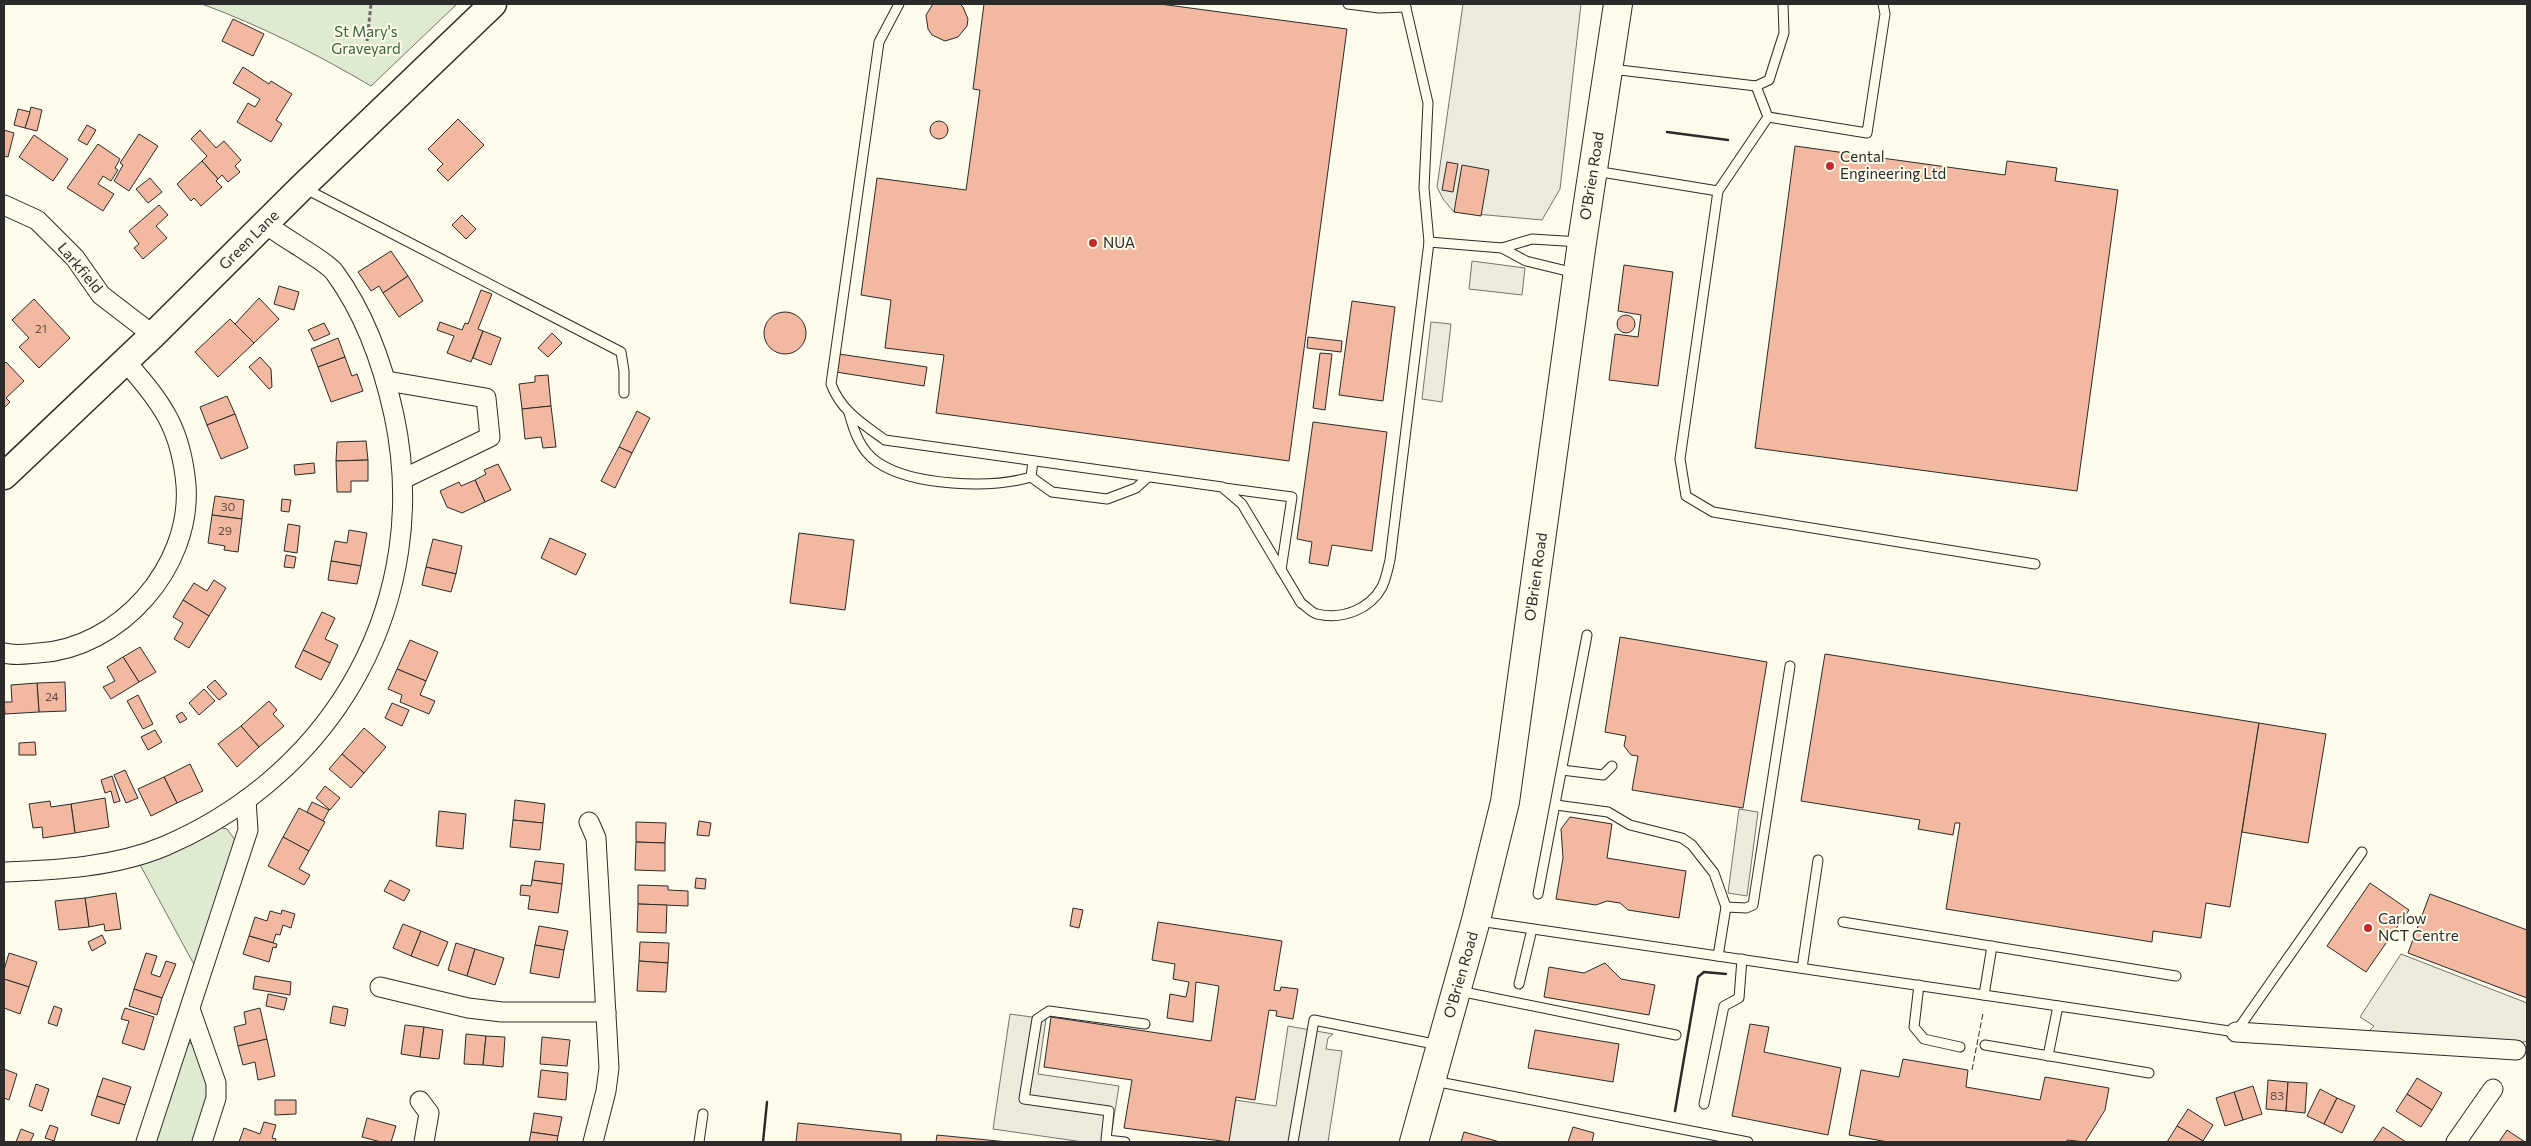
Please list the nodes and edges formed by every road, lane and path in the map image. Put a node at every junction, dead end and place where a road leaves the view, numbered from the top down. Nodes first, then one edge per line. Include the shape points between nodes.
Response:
1 (372, 4) edge
2 (493, 4) edge
3 (899, 4) edge
4 (1348, 4) edge
5 (1618, 4) edge
6 (1783, 4) edge
7 (1883, 4) edge
8 (1406, 6) edge
9 (367, 41) dead end
10 (1608, 68) junction
11 (1756, 86) junction
12 (1768, 117) junction
13 (1593, 170) junction
14 (302, 187) junction
15 (1718, 191) junction
16 (4, 205) edge
17 (266, 224) junction
18 (1429, 242) junction
19 (1582, 242) junction
20 (1502, 248) junction
21 (1577, 274) junction
22 (154, 335) junction
23 (126, 362) junction
24 (387, 381) junction
25 (624, 393) dead end
26 (849, 413) junction
27 (1033, 461) junction
28 (4, 476) edge
29 (1031, 477) junction
30 (1148, 477) junction
31 (403, 479) junction
32 (1222, 487) junction
33 (2035, 564) dead end
34 (1281, 570) junction
35 (1587, 635) dead end
36 (4, 653) edge
37 (1790, 666) dead end
38 (1612, 766) dead end
39 (1562, 770) junction
40 (246, 800) junction
41 (1556, 804) junction
42 (589, 822) dead end
43 (2362, 852) dead end
44 (1818, 860) dead end
45 (4, 872) edge
46 (1538, 894) dead end
47 (1726, 907) junction
48 (1476, 920) junction
49 (1843, 922) dead end
50 (1532, 929) junction
51 (1992, 946) junction
52 (1718, 956) junction
53 (1742, 959) junction
54 (1802, 968) junction
55 (2176, 976) dead end
56 (1519, 984) dead end
57 (1919, 985) junction
58 (380, 987) dead end
59 (1457, 991) junction
60 (1984, 995) junction
61 (2058, 1006) junction
62 (190, 1009) junction
63 (606, 1012) junction
64 (1145, 1024) dead end
65 (2236, 1032) junction
66 (1676, 1035) dead end
67 (1985, 1045) dead end
68 (1441, 1046) junction
69 (1960, 1047) dead end
70 (2516, 1050) dead end
71 (2048, 1056) junction
72 (2149, 1073) dead end
73 (1432, 1080) junction
74 (2493, 1089) dead end
75 (420, 1101) dead end
76 (1704, 1104) dead end
77 (703, 1114) dead end
78 (146, 1142) edge
79 (202, 1142) edge
80 (424, 1142) edge
81 (593, 1142) edge
82 (699, 1142) edge
83 (1124, 1142) edge
84 (1293, 1142) edge
85 (1414, 1142) edge
86 (1748, 1142) edge
87 (2456, 1142) edge

1 - 9 path
2 - 14 main road, Green Lane
3 - 26 lane via 879,42 831,384 837,400
4 - 8 lane via 1379,8
5 - 10 main road, O'Brien Road
6 - 11 lane via 1784,33 1769,80
7 - 12 lane via 1885,14 1867,133
8 - 18 lane via 1428,103 1424,188
10 - 11 lane
10 - 13 main road, O'Brien Road
11 - 12 lane
12 - 15 lane
13 - 15 lane
13 - 19 main road, O'Brien Road
14 - 17 main road, Green Lane
14 - 25 lane via 621,352
15 - 33 lane via 1680,459 1686,496 1713,512
16 - 22 street, Larkfield via 37,220 75,258 101,294
17 - 22 main road, Green Lane
17 - 24 street via 334,270 374,344
18 - 20 lane
18 - 34 lane via 1390,560 1383,586 1369,605 1353,612 1316,614 1301,603
19 - 20 lane via 1532,239
19 - 21 main road, O'Brien Road
20 - 21 lane via 1526,261
21 - 48 main road, O'Brien Road via 1505,802
22 - 23 main road, Green Lane
23 - 28 main road, Green Lane
23 - 36 street via 155,395 172,421 180,447 186,486 184,515 174,553 143,601 94,639 59,652
24 - 31 street via 400,444
24 - 31 street via 486,398 490,437
26 - 27 lane via 885,440
26 - 29 lane via 857,440 876,461 899,473 945,482 1013,482
27 - 29 lane
27 - 30 lane
29 - 30 lane via 1052,492 1107,500 1136,488
30 - 32 lane
31 - 40 street via 397,567 375,638 353,685 325,724
32 - 34 lane via 1242,504
32 - 34 lane via 1292,497
35 - 39 lane
37 - 47 lane via 1752,905 1746,908
38 - 39 lane via 1603,775
39 - 41 lane
40 - 45 street via 164,846 130,857 91,866
40 - 62 street via 248,830
41 - 46 lane
41 - 47 lane via 1608,812 1630,825 1682,838 1692,845 1714,873
42 - 63 street via 596,838
43 - 65 lane
44 - 54 lane
47 - 52 lane
48 - 50 lane
48 - 59 main road, O'Brien Road
49 - 51 lane
50 - 52 lane
50 - 56 lane
51 - 55 lane
51 - 60 lane
52 - 53 lane
53 - 54 lane
53 - 76 lane via 1739,998 1724,1006
54 - 57 lane
57 - 60 lane
57 - 69 lane via 1914,1027 1924,1039
58 - 63 street via 468,1008 502,1012
59 - 66 lane
59 - 68 main road, O'Brien Road
60 - 61 lane
61 - 65 lane
61 - 71 lane
62 - 78 street
62 - 79 street via 216,1083 216,1098
63 - 81 street via 609,1068
64 - 83 lane via 1049,1010 1037,1019 1024,1099 1109,1111 1106,1140
65 - 70 street
67 - 71 lane
68 - 73 main road, O'Brien Road
68 - 84 lane via 1314,1020
71 - 72 lane
73 - 85 main road, O'Brien Road
73 - 86 lane
74 - 87 street
75 - 80 street via 429,1113
77 - 82 lane

